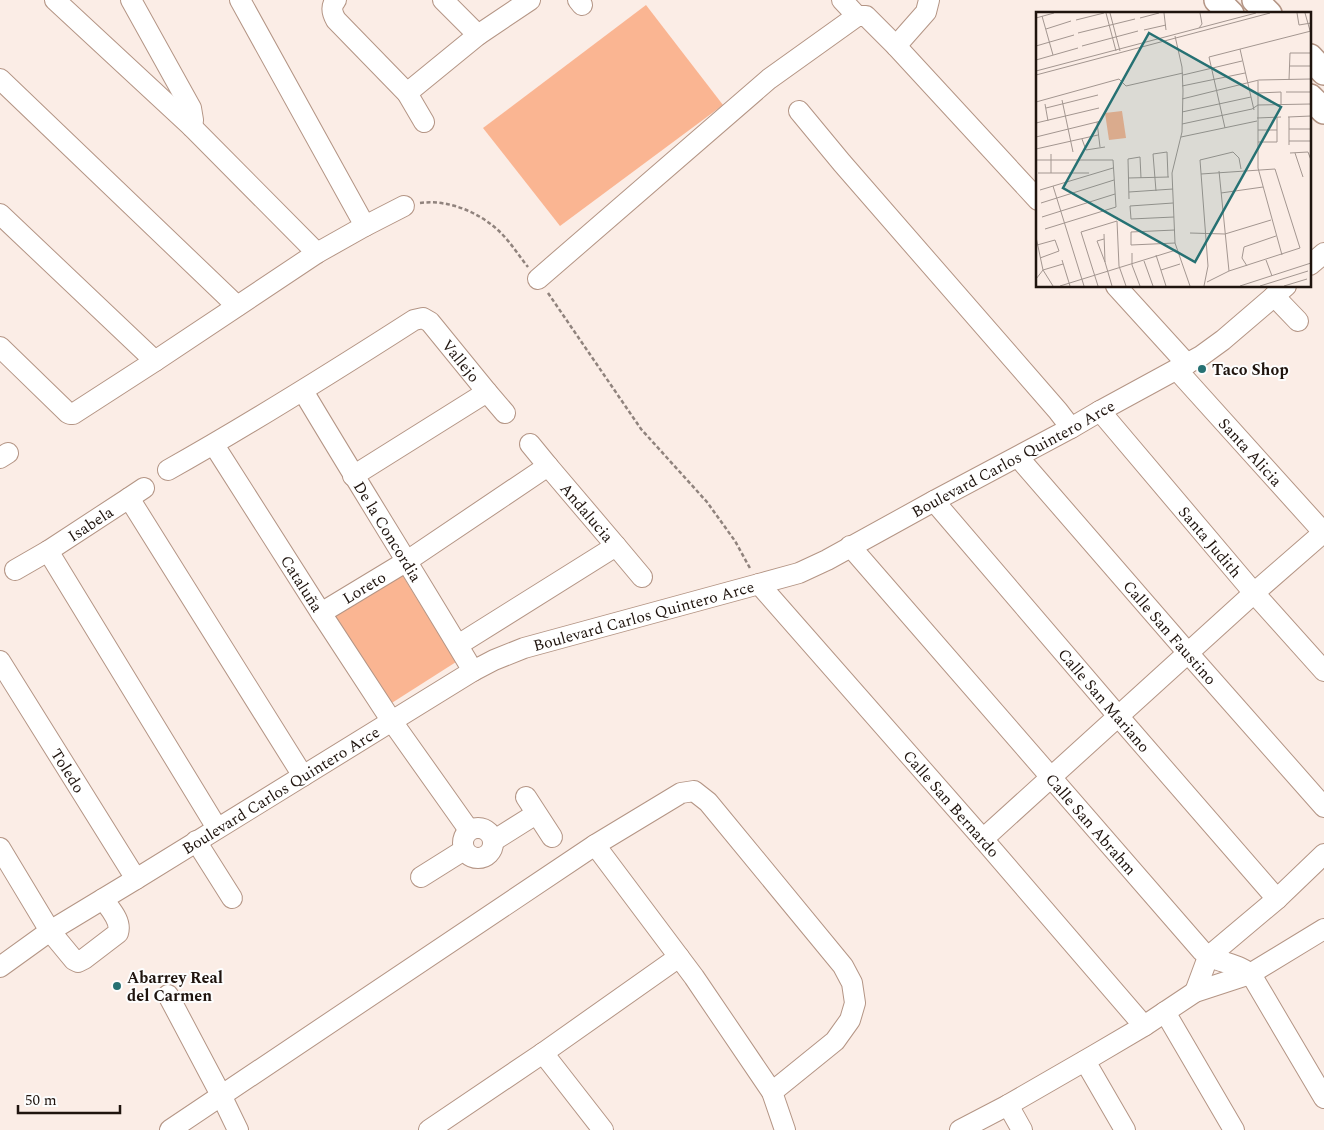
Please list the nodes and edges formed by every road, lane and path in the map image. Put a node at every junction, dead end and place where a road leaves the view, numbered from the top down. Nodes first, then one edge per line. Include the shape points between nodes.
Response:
1 (55, 0) edge
2 (131, 0) edge
3 (240, 0) edge
4 (336, 0) edge
5 (443, 0) edge
6 (530, 0) edge
7 (842, 0) edge
8 (929, 0) edge
9 (1217, 0) edge
10 (1256, 0) edge
11 (1229, 12) edge
12 (1267, 12) edge
13 (857, 16) junction
14 (478, 35) junction
15 (896, 46) junction
16 (1312, 59) edge
17 (1324, 72) edge
18 (0, 79) edge
19 (406, 92) junction
20 (1312, 99) edge
21 (799, 111) dead end
22 (1324, 111) edge
23 (424, 122) dead end
24 (192, 128) junction
25 (1036, 198) edge
26 (404, 206) joint
27 (0, 214) edge
28 (365, 226) junction
29 (317, 252) junction
30 (1324, 253) edge
31 (1312, 263) edge
32 (538, 280) junction
33 (1118, 288) edge
34 (1280, 290) edge
35 (237, 306) junction
36 (1298, 321) dead end
37 (0, 347) edge
38 (154, 361) junction
39 (1182, 367) junction
40 (303, 391) junction
41 (487, 392) junction
42 (1100, 411) junction
43 (505, 414) dead end
44 (1071, 428) junction
45 (214, 444) junction
46 (530, 444) dead end
47 (1018, 457) junction
48 (548, 466) junction
49 (168, 470) dead end
50 (353, 476) junction
51 (934, 501) junction
52 (1324, 533) edge
53 (616, 546) junction
54 (850, 546) junction
55 (48, 551) junction
56 (406, 561) junction
57 (16, 570) dead end
58 (642, 577) dead end
59 (759, 584) junction
60 (1254, 593) junction
61 (321, 613) junction
62 (458, 645) junction
63 (1188, 653) junction
64 (0, 661) edge
65 (473, 671) junction
66 (1324, 671) edge
67 (1118, 716) junction
68 (391, 720) junction
69 (303, 776) junction
70 (1051, 778) junction
71 (1324, 807) edge
72 (217, 828) junction
73 (552, 837) dead end
74 (984, 839) junction
75 (467, 840) junction
76 (196, 841) junction
77 (595, 845) junction
78 (0, 848) edge
79 (1324, 854) edge
80 (421, 876) dead end
81 (136, 879) junction
82 (232, 898) dead end
83 (103, 899) junction
84 (1277, 899) junction
85 (1324, 929) edge
86 (50, 931) junction
87 (1208, 956) junction
88 (679, 957) junction
89 (2, 961) edge
90 (1250, 974) junction
91 (1195, 992) junction
92 (168, 995) dead end
93 (1165, 1012) junction
94 (1144, 1026) junction
95 (544, 1053) junction
96 (1085, 1061) junction
97 (772, 1092) junction
98 (222, 1096) junction
99 (1324, 1098) edge
100 (1008, 1106) junction
101 (170, 1130) edge
102 (238, 1130) edge
103 (429, 1130) edge
104 (603, 1130) edge
105 (785, 1130) edge
106 (960, 1130) edge
107 (1022, 1130) edge
108 (1125, 1130) edge
109 (1234, 1130) edge

1 - 24 street
2 - 24 street via 191,108
3 - 28 street
4 - 19 street via 331,10 336,20
5 - 14 street
6 - 14 street
7 - 13 street
8 - 15 street via 926,12
9 - 11 main road
10 - 12 main road
13 - 15 street via 866,16
13 - 32 street via 769,80
14 - 19 street
15 - 25 street
16 - 17 main road
18 - 35 street
19 - 23 street
20 - 22 main road
21 - 44 street
24 - 29 street
26 - 28 street
26 - 32 path via 426,202 449,204 485,219 502,234
27 - 38 street
28 - 29 street
29 - 35 street
30 - 31 street
32 - 59 path via 641,429 707,502 735,541
33 - 39 street, Santa Alicia
34 - 36 street
34 - 39 street, Boulevard Carlos Quintero Arce via 1223,340
35 - 38 street
37 - 38 street via 70,414
39 - 42 street, Boulevard Carlos Quintero Arce
39 - 52 street, Santa Alicia
40 - 41 street, Vallejo via 414,320 423,318 430,322
40 - 45 street
40 - 50 street, De la Concordia
41 - 43 street
41 - 50 street, Vallejo
42 - 44 street, Boulevard Carlos Quintero Arce
42 - 60 street, Santa Judith
44 - 47 street, Boulevard Carlos Quintero Arce
45 - 49 street
45 - 61 street, Cataluña
46 - 48 street
47 - 51 street, Boulevard Carlos Quintero Arce
47 - 63 street, Calle San Faustino
48 - 53 street, Andalucia
48 - 56 street, Andalucia
50 - 56 street, De la Concordia
51 - 54 street, Boulevard Carlos Quintero Arce
51 - 67 street, Calle San Mariano
52 - 60 street
53 - 58 street
53 - 62 street, Andalucia
54 - 59 street, Boulevard Carlos Quintero Arce via 799,573
54 - 70 street, Calle San Abrahm
55 - 57 street, Isabela
55 - 69 street, Isabela via 136,493
55 - 72 street
56 - 61 street, Loreto
56 - 62 street, De la Concordia
59 - 65 street, Boulevard Carlos Quintero Arce via 524,648
59 - 74 street, Calle San Bernardo
60 - 63 street
60 - 66 street, Santa Judith
61 - 68 street, Cataluña
62 - 65 street, De la Concordia
63 - 67 street
63 - 71 street, Calle San Faustino
64 - 81 street, Toledo
65 - 68 street, Boulevard Carlos Quintero Arce
67 - 70 street
67 - 84 street, Calle San Mariano
68 - 69 street, Boulevard Carlos Quintero Arce
68 - 75 street, Cataluña
69 - 72 street, Boulevard Carlos Quintero Arce
70 - 74 street
70 - 87 street, Calle San Abrahm
72 - 76 street, Boulevard Carlos Quintero Arce
73 - 75 street via 531,806 493,841 491,851 482,858 472,857
74 - 94 street, Calle San Bernardo
75 - 80 street
76 - 81 street, Boulevard Carlos Quintero Arce
76 - 82 street
77 - 88 street
77 - 97 street via 681,793 694,791 708,802 843,966 852,984 855,1003 850,1020 835,1042
77 - 98 street
78 - 86 street
79 - 84 street
81 - 83 street, Boulevard Carlos Quintero Arce
83 - 86 street, Boulevard Carlos Quintero Arce
83 - 86 street via 120,928 84,959 74,960
84 - 87 street
85 - 90 street
86 - 89 street, Boulevard Carlos Quintero Arce
87 - 90 street, Calle San Abrahm
87 - 91 street
88 - 95 street
88 - 97 street
90 - 91 street
90 - 99 street
91 - 93 street
92 - 98 street
93 - 94 street
93 - 109 street
94 - 96 street
95 - 103 street
95 - 104 street
96 - 100 street
96 - 108 street
97 - 105 street
98 - 101 street
98 - 102 street
100 - 106 street
100 - 107 street

